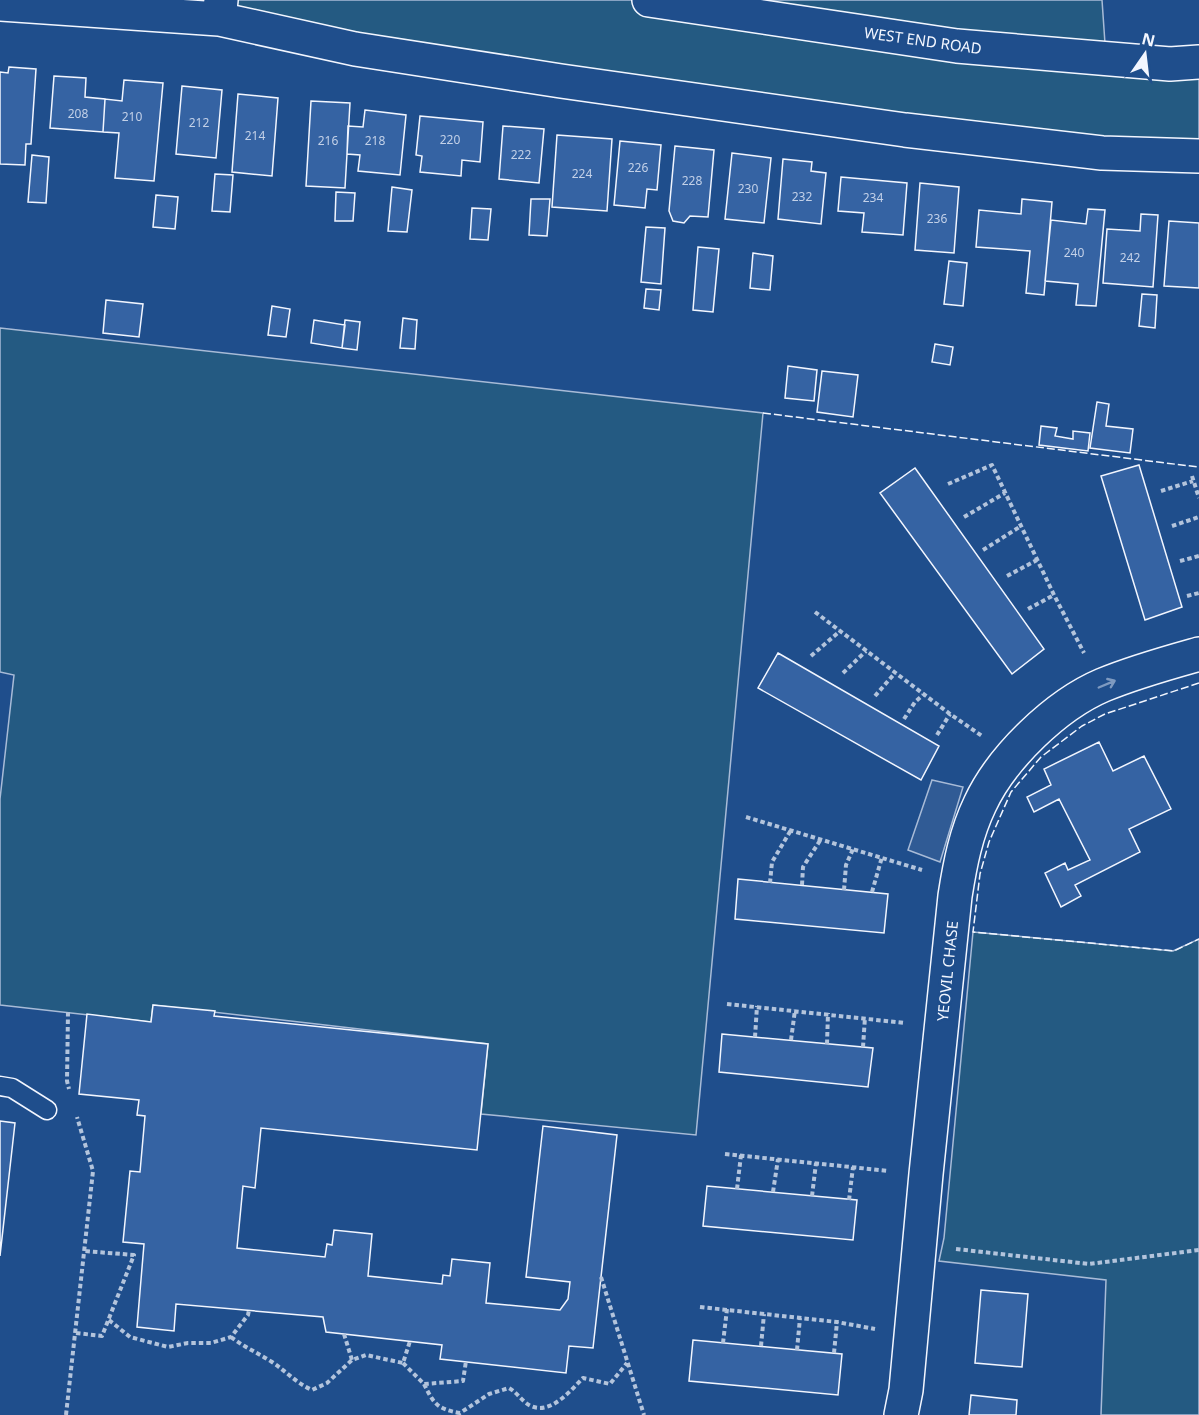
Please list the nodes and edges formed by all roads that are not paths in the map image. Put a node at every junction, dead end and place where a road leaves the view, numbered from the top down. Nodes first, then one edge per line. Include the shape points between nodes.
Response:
1 (649, 0) edge
2 (0, 4) edge
3 (220, 9) edge
4 (1199, 62) edge
5 (1199, 156) edge
6 (1199, 654) edge
7 (0, 1086) edge
8 (47, 1110) dead end
9 (901, 1415) edge

1 - 4 street, WEST END ROAD via 957,46 1170,64
2 - 3 street
3 - 5 street via 354,49 572,83 1102,153
9 -> 6 street, YEOVIL CHASE via 957,882 968,833 981,802 1012,757 1057,714 1101,686
7 - 8 lane via 12,1088

